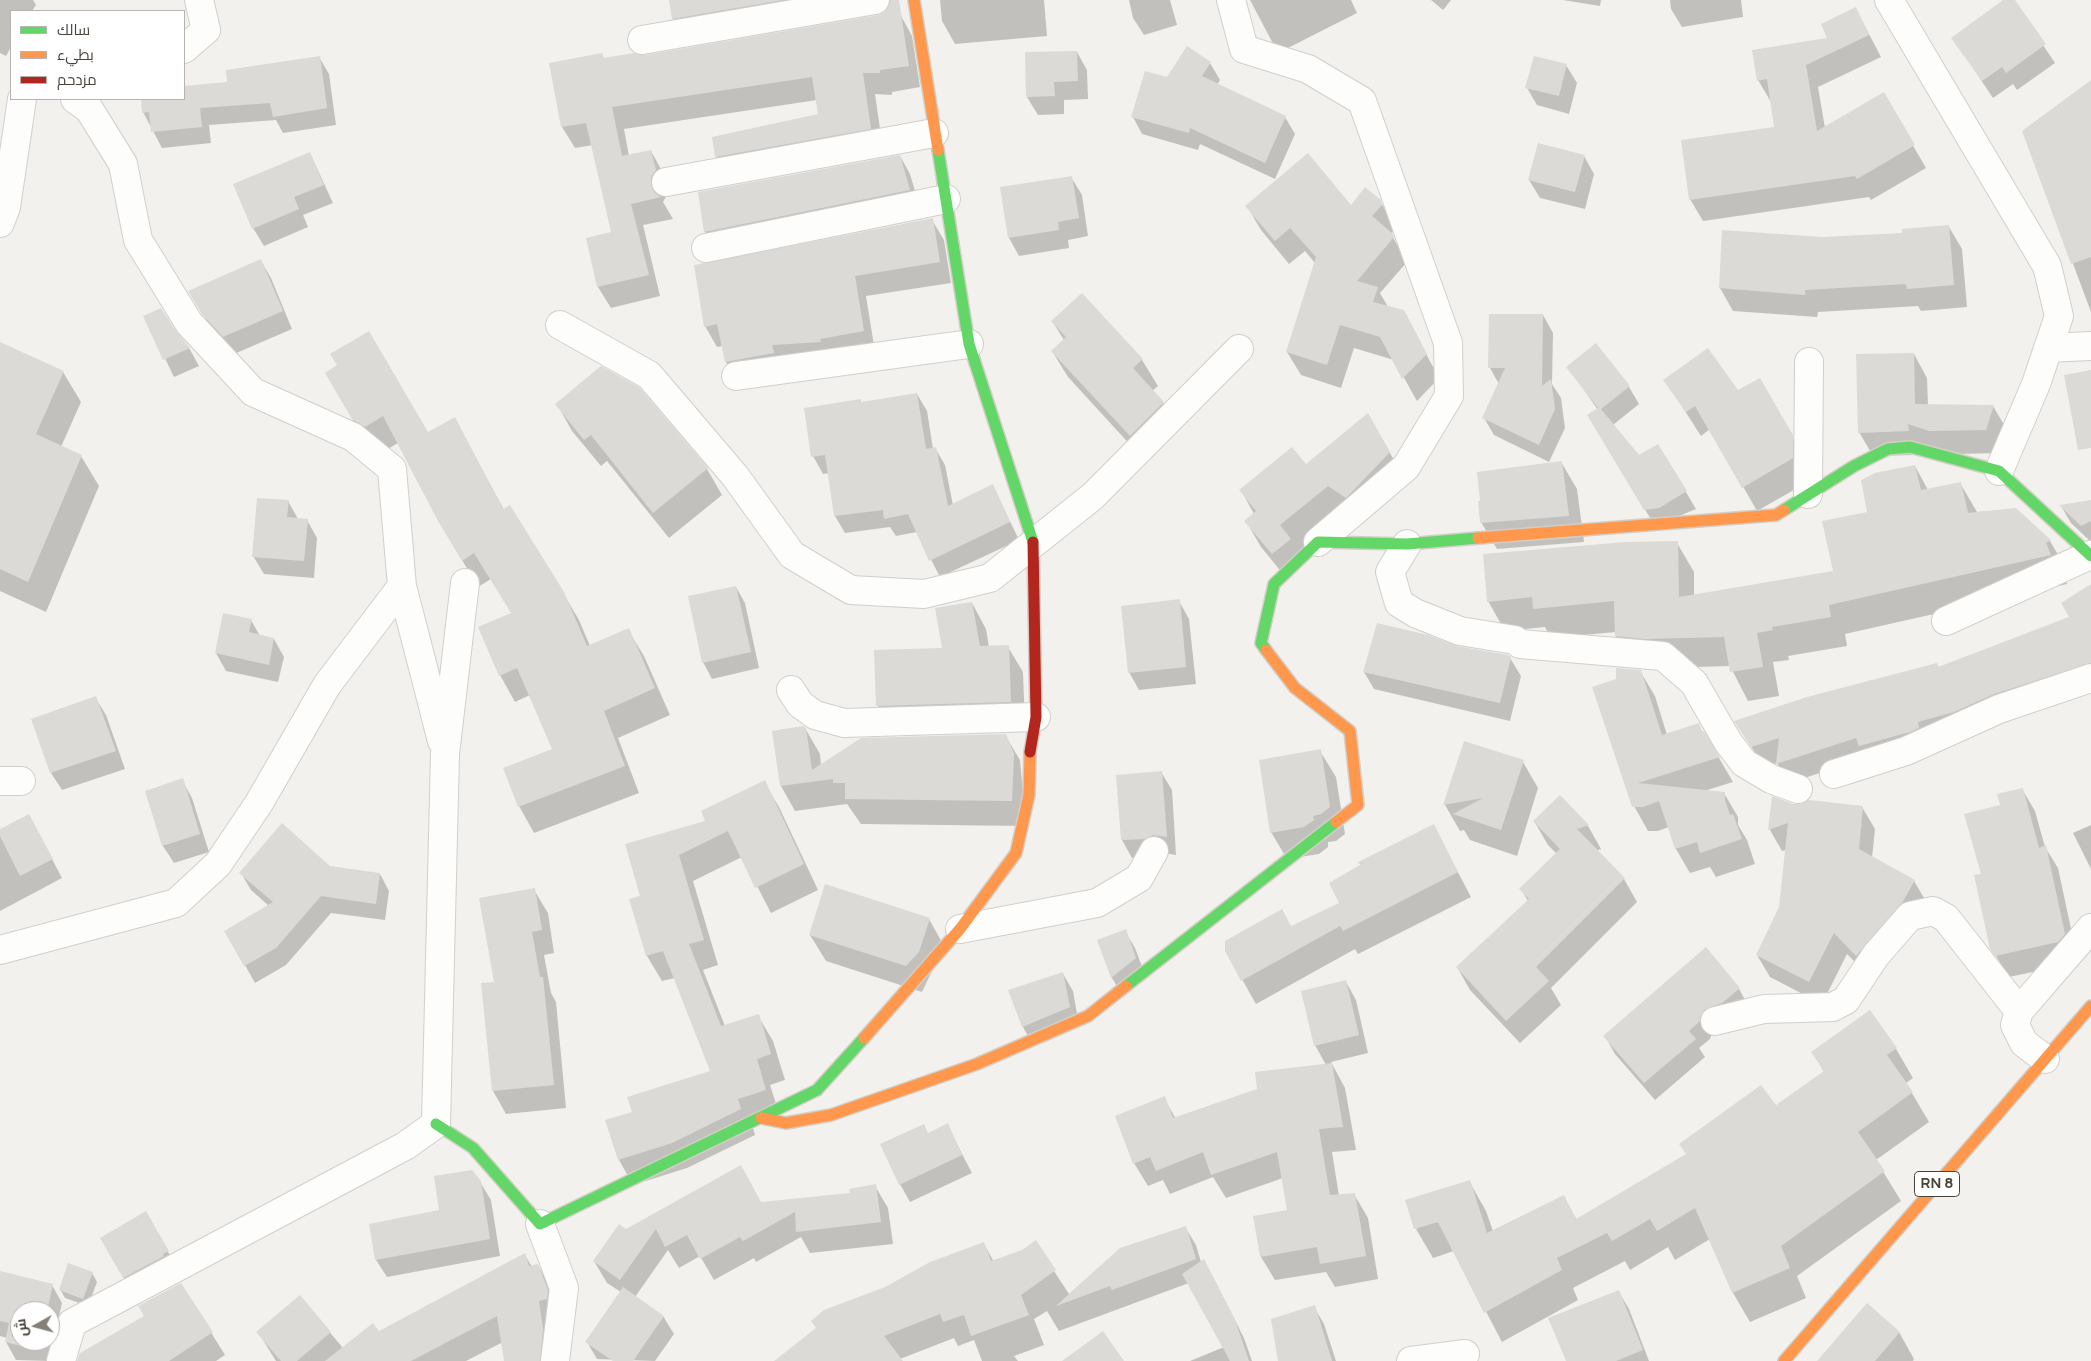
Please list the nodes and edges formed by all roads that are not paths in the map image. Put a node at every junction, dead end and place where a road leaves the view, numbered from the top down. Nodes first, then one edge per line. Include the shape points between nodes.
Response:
1 (199, 0) edge
2 (875, 0) edge
3 (914, 0) edge
4 (1231, 0) edge
5 (1889, 0) edge
6 (642, 40) dead end
7 (185, 47) edge
8 (22, 100) edge
9 (76, 100) edge
10 (934, 133) junction
11 (666, 182) dead end
12 (946, 199) junction
13 (0, 223) edge
14 (706, 248) dead end
15 (560, 326) dead end
16 (969, 344) junction
17 (2091, 346) edge
18 (1239, 348) dead end
19 (2048, 348) junction
20 (1809, 362) dead end
21 (736, 376) dead end
22 (1999, 470) junction
23 (1808, 494) junction
24 (1033, 542) junction
25 (1318, 542) junction
26 (1407, 544) junction
27 (2090, 556) edge
28 (465, 583) dead end
29 (402, 586) junction
30 (1946, 621) dead end
31 (2091, 678) edge
32 (791, 690) dead end
33 (1036, 717) junction
34 (446, 754) junction
35 (1834, 774) dead end
36 (1798, 788) dead end
37 (1154, 851) dead end
38 (2091, 928) edge
39 (960, 929) junction
40 (0, 950) edge
41 (2091, 1006) edge
42 (2019, 1012) junction
43 (1715, 1021) dead end
44 (2045, 1059) junction
45 (761, 1118) junction
46 (436, 1124) junction
47 (540, 1224) junction
48 (1465, 1354) dead end
49 (61, 1361) edge
50 (555, 1361) edge
51 (1411, 1361) edge
52 (1784, 1361) edge

1 - 7 street via 206,30
2 - 6 street
3 - 10 street
4 - 25 street via 1244,49 1308,69 1362,101 1448,343 1449,396 1406,467
5 - 19 street via 2047,266 2059,316
8 - 13 street via 6,207
9 - 29 street via 89,109 123,164 138,240 189,324 253,392 353,437 392,469
10 - 11 street
10 - 12 street
12 - 14 street
12 - 16 street
15 - 24 street via 649,375 735,476 792,555 851,590 924,594 990,578
16 - 21 street
16 - 24 street
17 - 19 street
18 - 24 street via 1093,496
19 - 22 street
20 - 23 street
22 - 23 street via 1910,447 1888,449
22 - 27 street
23 - 26 street via 1776,515
24 - 33 street
25 - 26 street
25 - 45 street via 1274,584 1261,643 1295,688 1350,731 1358,805 1088,1016 977,1064 830,1115 786,1123
26 - 36 street via 1390,572 1399,603 1415,613 1460,631 1515,640 1520,644 1663,656 1694,683 1744,763 1771,779
27 - 30 street
28 - 34 street
29 - 34 street
29 - 40 street via 327,685 258,804 218,864 176,903
31 - 35 street via 1999,710 1906,751
32 - 33 street via 800,704 816,715 844,724
33 - 39 street via 1030,748 1028,802 1016,853
34 - 46 street
37 - 39 street via 1140,878 1097,903
38 - 42 street
39 - 45 street via 817,1090
41 - 44 street, RN 8
42 - 43 street via 1946,918 1933,910 1910,916 1876,955 1846,1000 1833,1007 1764,1009
42 - 44 street via 2014,1025 2024,1044
44 - 52 street, RN 8
45 - 47 street
46 - 47 street via 473,1148
46 - 49 street via 405,1146 72,1323
47 - 50 street via 564,1288
48 - 51 street

